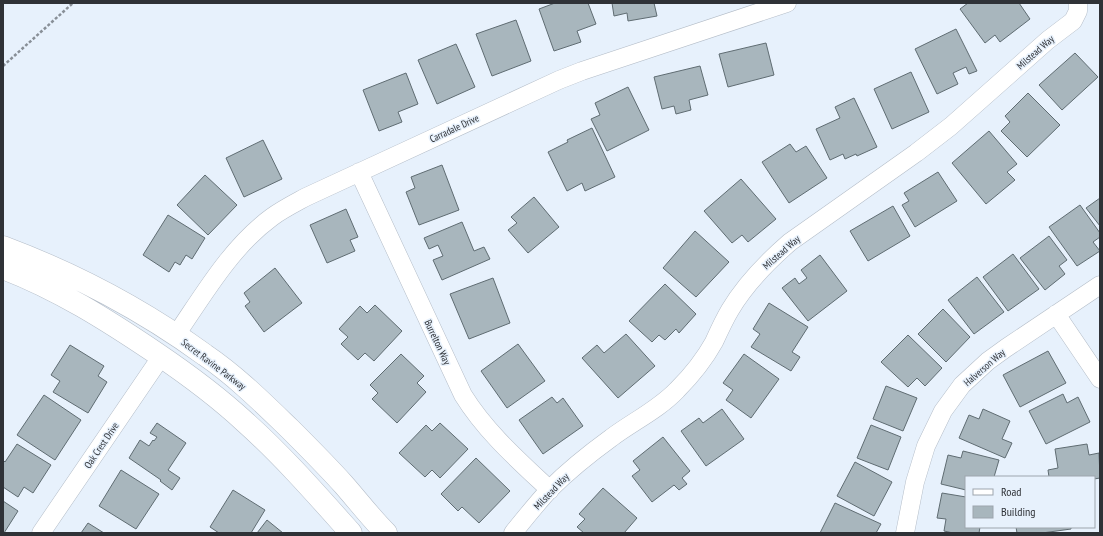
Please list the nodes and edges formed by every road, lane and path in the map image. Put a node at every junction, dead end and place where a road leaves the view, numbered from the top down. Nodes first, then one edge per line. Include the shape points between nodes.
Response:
1 (72, 3) edge
2 (787, 3) edge
3 (1078, 3) edge
4 (3, 66) edge
5 (359, 172) junction
6 (3, 247) edge
7 (19, 267) edge
8 (1100, 285) edge
9 (1056, 314) junction
10 (176, 335) junction
11 (161, 357) junction
12 (1100, 379) edge
13 (550, 490) junction
14 (41, 533) edge
15 (351, 533) edge
16 (386, 533) edge
17 (513, 533) edge
18 (905, 533) edge

1 - 4 path
2 - 5 street, Carradale Drive via 558,80
3 - 13 street, Milstead Way via 1078,11 1073,21 946,130 777,253 750,281 730,309 702,361 675,392 593,451
5 - 10 street, Carradale Drive via 287,207 258,228 229,258
5 - 13 street, Burrelton Way via 462,395 494,436
6 - 7 main road, Secret Ravine Parkway
7 - 10 main road, Secret Ravine Parkway via 65,273
7 - 11 main road, Secret Ravine Parkway
8 - 9 street, Halverson Way
9 - 12 street
9 - 18 street, Halverson Way via 983,365 962,385 943,411 920,464
10 - 16 main road, Secret Ravine Parkway via 212,360 267,407 312,451
11 - 14 street, Oak Crest Drive
11 - 15 main road, Secret Ravine Parkway via 202,386 244,421 292,468
13 - 17 street, Milstead Way

